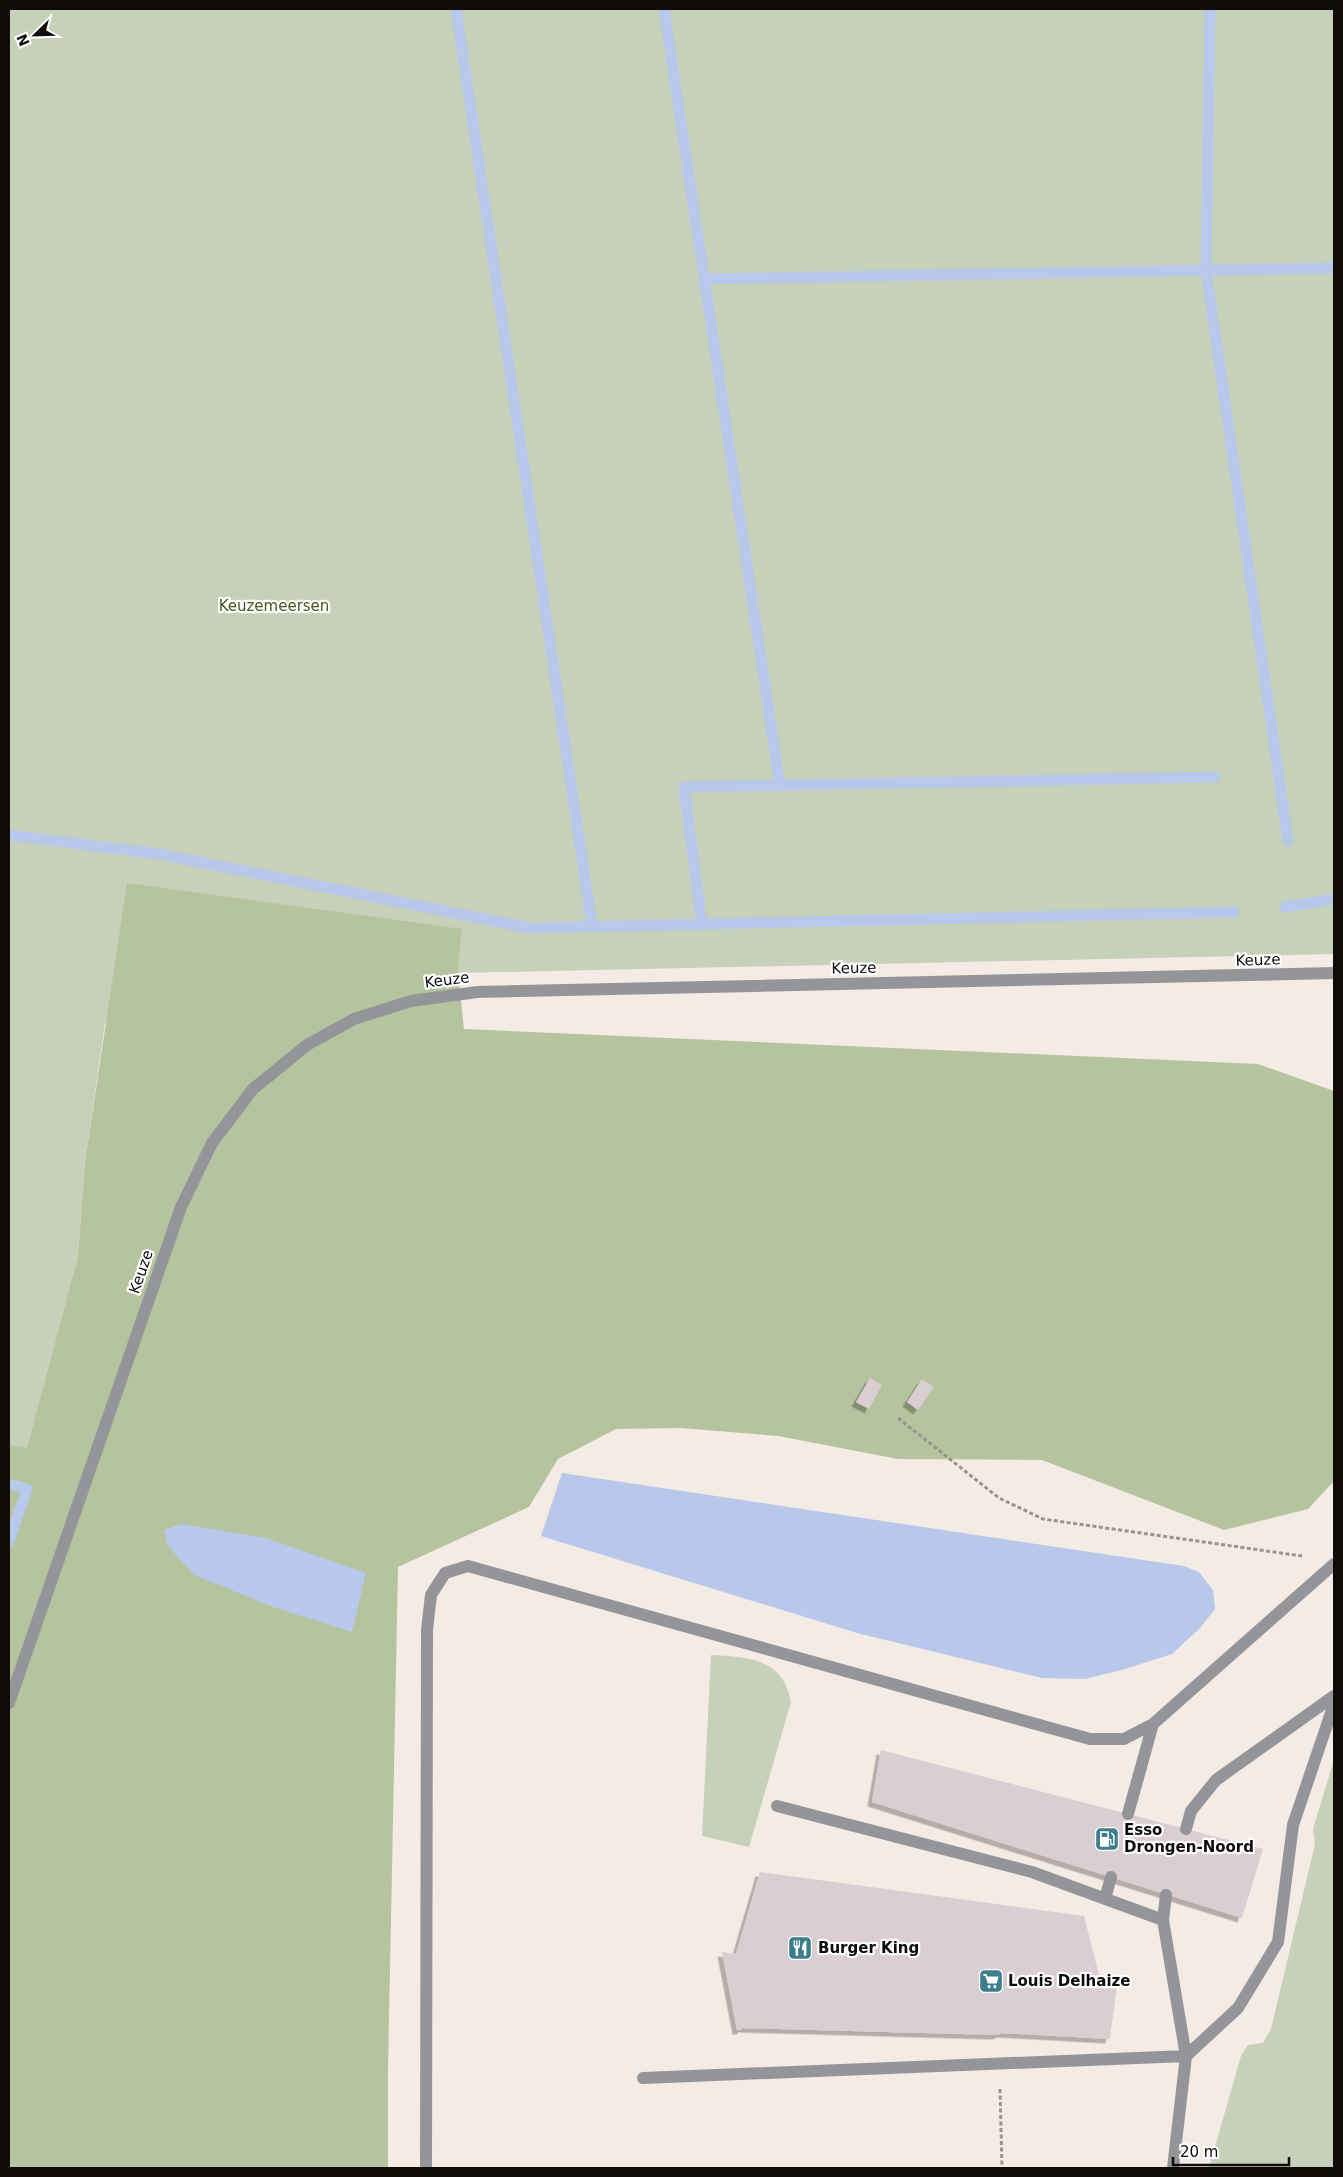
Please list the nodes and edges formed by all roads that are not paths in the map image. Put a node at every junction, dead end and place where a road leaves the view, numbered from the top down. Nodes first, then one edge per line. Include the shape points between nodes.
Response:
1 (1334, 973) edge
2 (1334, 1564) edge
3 (1334, 1696) edge
4 (9, 1703) edge
5 (1334, 1704) edge
6 (1153, 1724) junction
7 (777, 1806) dead end
8 (1128, 1814) dead end
9 (1186, 1829) dead end
10 (1111, 1877) dead end
11 (1166, 1895) dead end
12 (1105, 1899) junction
13 (1163, 1920) junction
14 (1186, 2056) junction
15 (643, 2078) dead end
16 (426, 2168) edge
17 (1173, 2168) edge

1 - 4 street, Keuze via 477,992 411,1000 354,1019 307,1045 253,1089 212,1143 181,1207
2 - 6 street
3 - 9 street via 1216,1780 1192,1811
5 - 14 street via 1294,1825 1278,1942 1238,2008
6 - 8 street
6 - 16 street via 1124,1739 1090,1739 468,1566 446,1573 431,1596 427,1630
7 - 12 street via 1032,1872
10 - 12 street
11 - 13 street
12 - 13 street
13 - 14 street
14 - 15 street
14 - 17 street

